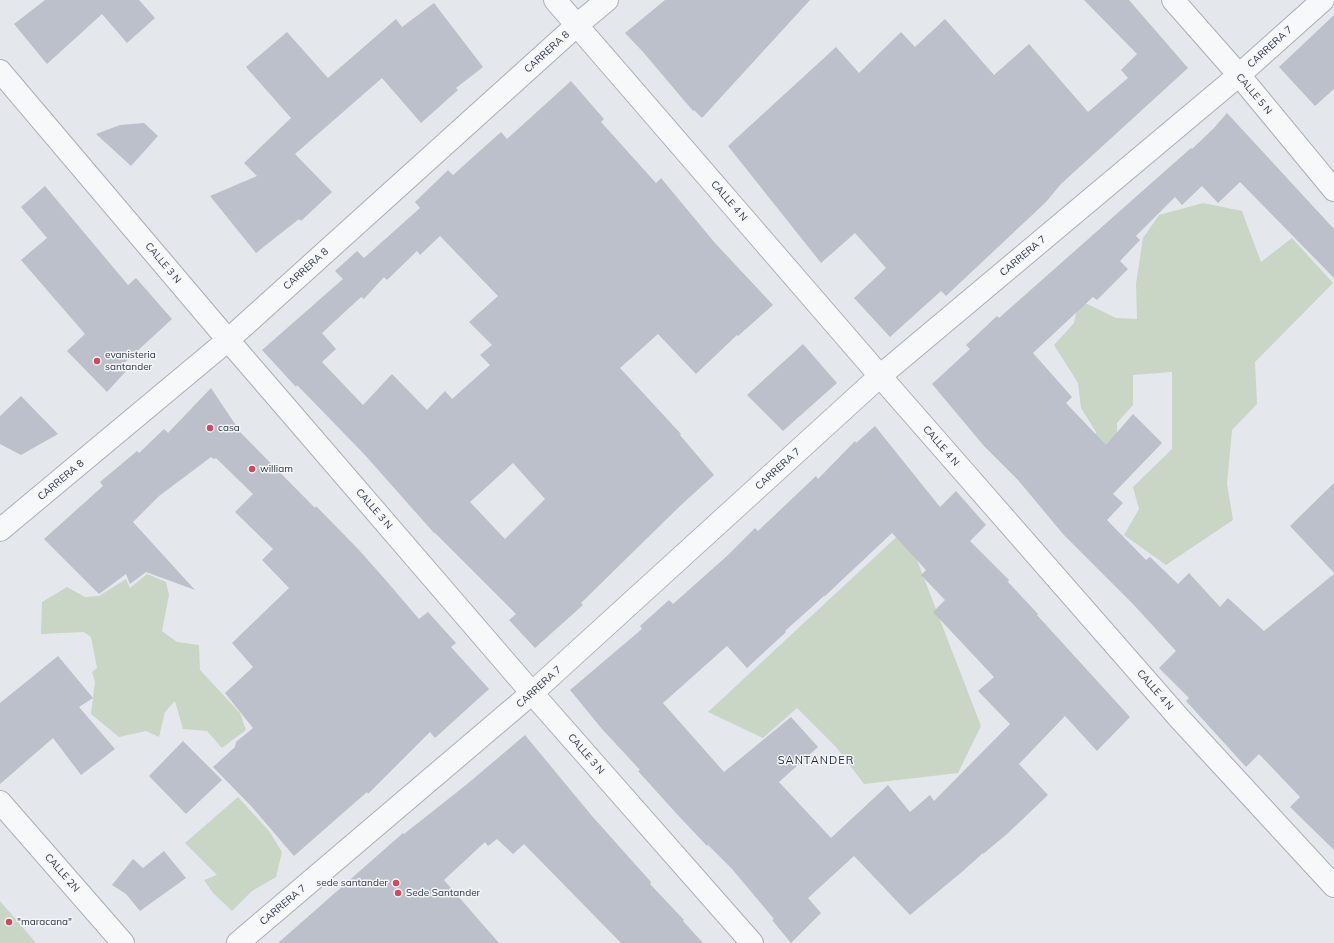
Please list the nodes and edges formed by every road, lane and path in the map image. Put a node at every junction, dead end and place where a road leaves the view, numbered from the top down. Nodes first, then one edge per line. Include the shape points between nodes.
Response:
1 (555, 0) edge
2 (607, 0) edge
3 (1173, 0) edge
4 (1323, 0) edge
5 (577, 24) junction
6 (0, 71) edge
7 (1239, 75) junction
8 (1334, 190) edge
9 (228, 340) junction
10 (880, 376) junction
11 (0, 530) edge
12 (532, 693) junction
13 (0, 802) edge
14 (1334, 886) edge
15 (123, 943) edge
16 (238, 943) edge
17 (752, 943) edge

1 - 5 street, CALLE 4 N
2 - 5 street, CARRERA 8
3 - 7 street, CALLE 5 N
4 - 7 street, CARRERA 7
5 - 9 street, CARRERA 8
5 - 10 street, CALLE 4 N
6 - 9 street, CALLE 3 N
7 - 8 street, CALLE 5 N
7 - 10 street, CARRERA 7
9 - 11 street, CARRERA 8
9 - 12 street, CALLE 3 N
10 - 12 street, CARRERA 7
10 - 14 street, CALLE 4 N via 1180,719
12 - 16 street, CARRERA 7
12 - 17 street, CALLE 3 N
13 - 15 street, CALLE 2N

